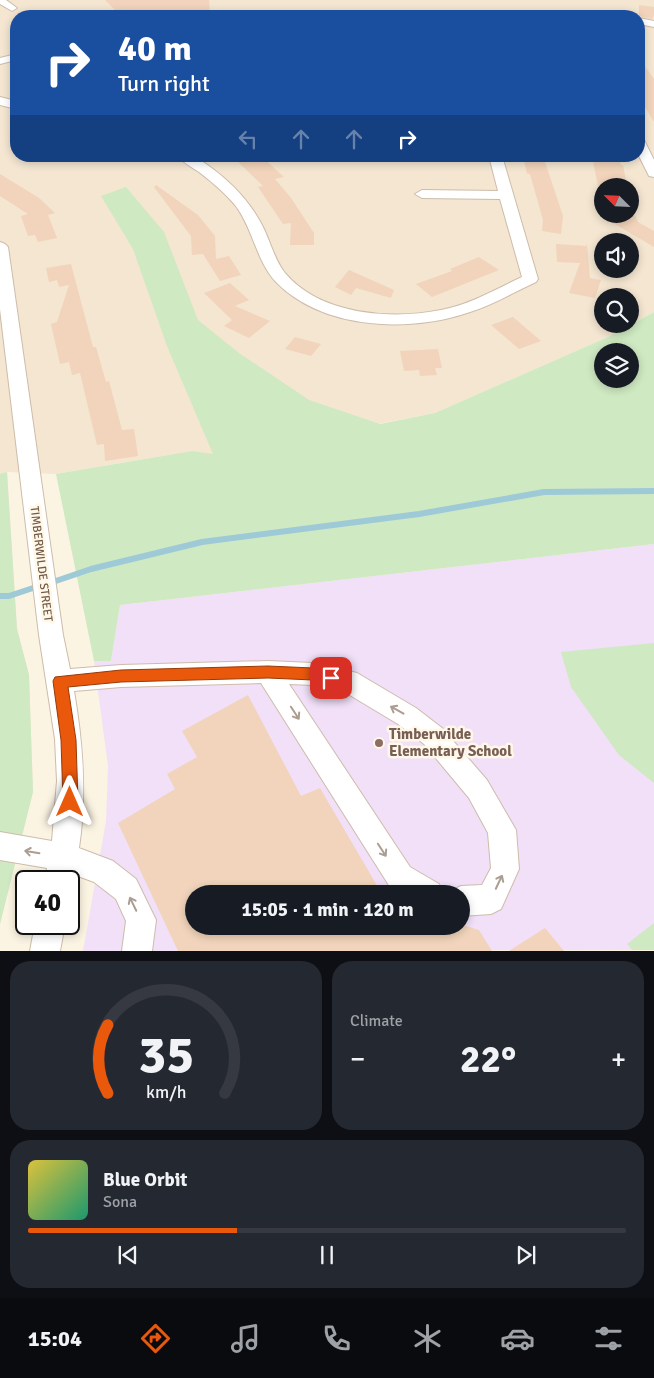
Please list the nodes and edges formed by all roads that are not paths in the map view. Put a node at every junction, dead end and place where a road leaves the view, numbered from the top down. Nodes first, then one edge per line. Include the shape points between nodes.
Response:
1 (0, 0) edge
2 (12, 8) dead end
3 (645, 156) edge
4 (192, 162) edge
5 (497, 162) edge
6 (654, 173) edge
7 (422, 194) dead end
8 (506, 195) junction
9 (0, 247) edge
10 (268, 672) junction
11 (60, 681) junction
12 (0, 846) edge
13 (61, 869) edge
14 (413, 885) edge
15 (470, 901) edge
16 (48, 935) edge
17 (45, 950) edge
18 (137, 950) edge

1 - 2 street
3 - 6 street
4 - 8 street via 222,183 240,202 281,278 301,294 327,307 381,318 438,316 463,309 530,279
5 - 8 street
7 - 8 street
9 - 11 street, TIMBERWILDE STREET via 51,635
10 - 11 street
10 -> 14 street via 400,877
15 -> 10 street via 491,900 505,868 502,830 478,789 433,736 407,716 348,681 313,674
11 - 13 street, TIMBERWILDE STREET via 70,764 70,802
13 -> 12 street
18 -> 13 street via 141,920 126,889 103,871
16 - 17 street

